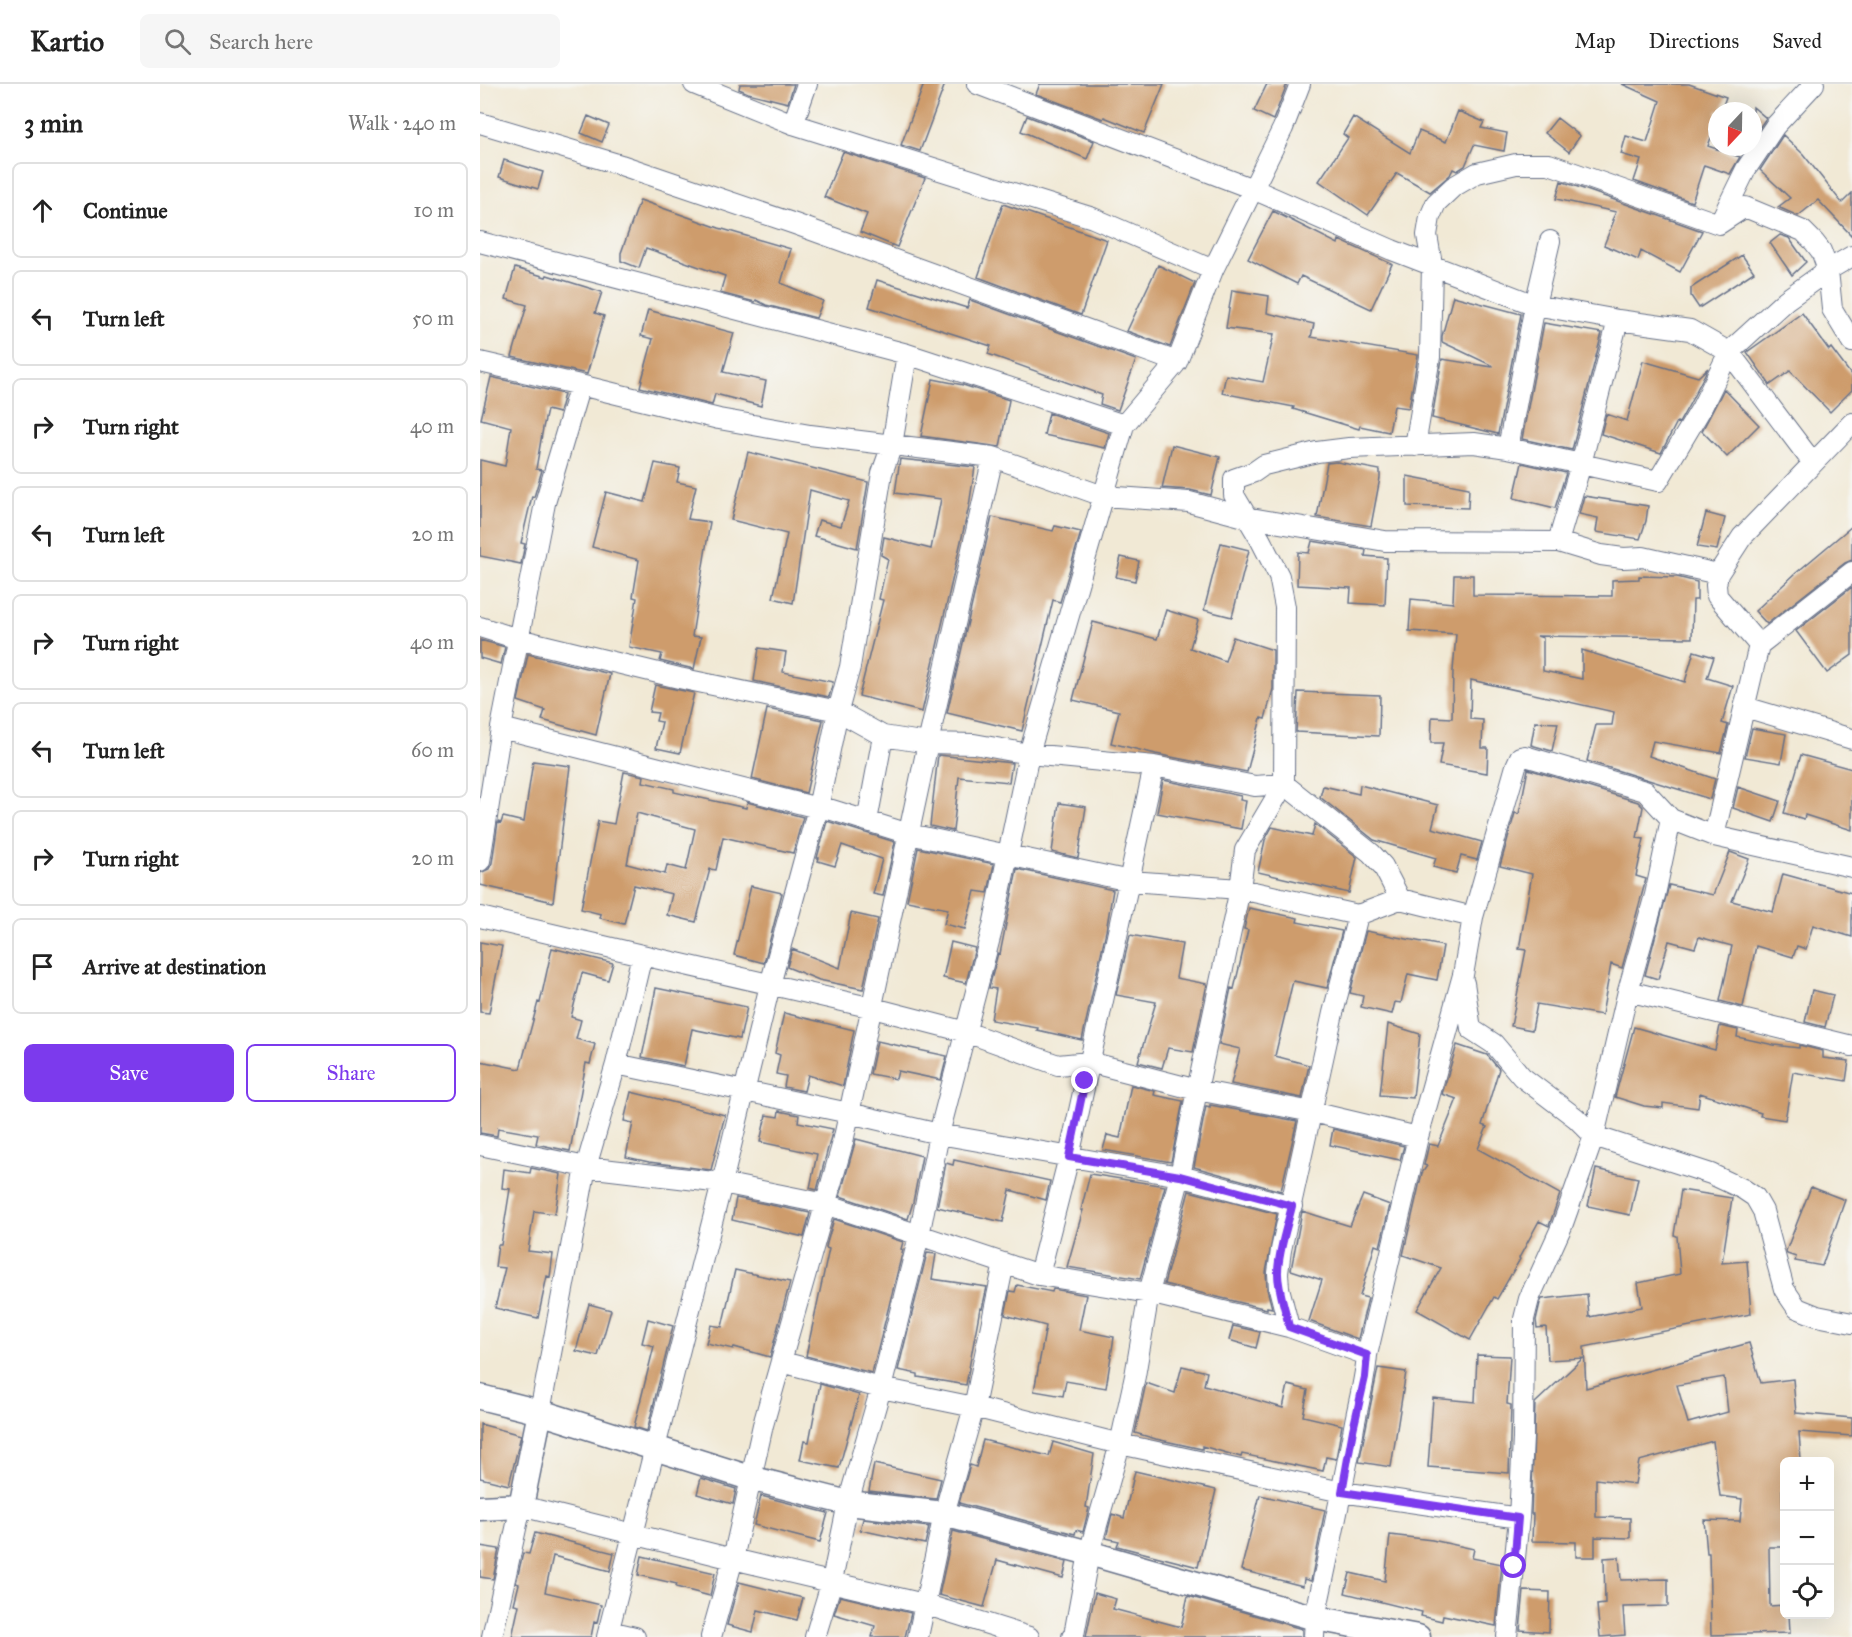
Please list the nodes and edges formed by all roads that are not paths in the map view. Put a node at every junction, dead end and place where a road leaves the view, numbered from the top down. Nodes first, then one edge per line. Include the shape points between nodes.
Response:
1 (694, 84) edge
2 (807, 84) edge
3 (977, 84) edge
4 (1300, 84) edge
5 (1814, 84) edge
6 (480, 123) edge
7 (793, 124) junction
8 (1253, 189) junction
9 (1719, 224) junction
10 (1550, 241) dead end
11 (480, 242) edge
12 (1852, 256) edge
13 (1432, 264) junction
14 (1213, 270) junction
15 (1828, 270) junction
16 (1535, 305) junction
17 (1618, 320) junction
18 (1852, 342) edge
19 (1729, 352) junction
20 (907, 354) junction
21 (480, 362) edge
22 (1177, 362) junction
23 (580, 385) junction
24 (1852, 423) edge
25 (1124, 426) junction
26 (892, 445) junction
27 (1415, 446) junction
28 (1508, 448) junction
29 (993, 457) junction
30 (1812, 463) junction
31 (1581, 464) junction
32 (1103, 496) junction
33 (1245, 517) junction
34 (1558, 542) junction
35 (1852, 573) edge
36 (1718, 574) junction
37 (480, 627) edge
38 (518, 639) junction
39 (1759, 645) junction
40 (1745, 707) junction
41 (838, 711) junction
42 (501, 728) junction
43 (883, 736) junction
44 (1852, 739) edge
45 (928, 743) junction
46 (1029, 754) junction
47 (1154, 766) junction
48 (1284, 784) junction
49 (818, 808) junction
50 (1671, 819) junction
51 (867, 821) junction
52 (909, 834) junction
53 (1714, 836) junction
54 (1008, 854) junction
55 (480, 861) edge
56 (1852, 867) edge
57 (1130, 881) junction
58 (1240, 889) junction
59 (1400, 899) junction
60 (1358, 915) junction
61 (480, 917) edge
62 (1473, 918) junction
63 (642, 956) junction
64 (1463, 975) junction
65 (770, 985) junction
66 (1628, 992) junction
67 (873, 1008) junction
68 (966, 1032) junction
69 (1852, 1046) edge
70 (1089, 1062) junction
71 (616, 1064) junction
72 (1197, 1090) junction
73 (744, 1092) junction
74 (1312, 1112) junction
75 (849, 1113) junction
76 (939, 1134) junction
77 (1594, 1136) junction
78 (1418, 1137) junction
79 (480, 1144) edge
80 (1069, 1157) junction
81 (586, 1167) junction
82 (1180, 1176) junction
83 (722, 1183) junction
84 (826, 1204) junction
85 (1292, 1206) junction
86 (919, 1236) junction
87 (1004, 1263) junction
88 (1039, 1275) junction
89 (1149, 1293) junction
90 (1852, 1323) edge
91 (1289, 1327) junction
92 (1367, 1355) junction
93 (782, 1362) junction
94 (881, 1388) junction
95 (480, 1397) edge
96 (974, 1407) junction
97 (540, 1412) junction
98 (1120, 1444) junction
99 (655, 1448) junction
100 (750, 1478) junction
101 (1342, 1492) junction
102 (848, 1503) junction
103 (521, 1506) junction
104 (480, 1508) edge
105 (944, 1514) junction
106 (1518, 1518) junction
107 (633, 1533) junction
108 (1089, 1553) junction
109 (734, 1559) junction
110 (832, 1581) junction
111 (924, 1604) junction
112 (1315, 1628) edge
113 (608, 1634) edge
114 (492, 1637) edge
115 (635, 1637) edge
116 (711, 1637) edge
117 (815, 1637) edge
118 (918, 1637) edge
119 (1029, 1637) edge
120 (1072, 1637) edge
121 (1418, 1637) edge
122 (1507, 1637) edge

1 - 7 street
2 - 7 street
3 - 8 street
4 - 8 street
5 - 9 street via 1775,126 1746,169
6 - 22 street via 621,165 795,224
7 - 14 street via 1094,218
8 - 13 street
8 - 14 street
9 - 13 street via 1549,164 1516,164 1477,173 1436,203 1428,235
9 - 15 street via 1745,207 1803,231 1821,250
10 - 16 street
11 - 20 street
12 - 15 street
13 - 16 street
13 - 27 street via 1430,357
14 - 22 street
15 - 18 street via 1832,309
15 - 19 street via 1786,300
16 - 17 street
16 - 28 street
17 - 19 street via 1690,330
17 - 31 street
19 - 30 street
19 - 31 street via 1658,481
20 - 25 street
20 - 26 street
21 - 23 street
22 - 25 street
23 - 26 street via 719,419
23 - 38 street via 545,503
24 - 30 street
25 - 32 street
26 - 29 street
26 - 41 street via 882,473 850,667
27 - 28 street via 1474,443
27 - 33 street via 1317,452 1264,465 1234,479 1234,495
28 - 31 street
29 - 32 street
29 - 45 street
30 - 36 street via 1742,537
31 - 34 street
32 - 33 street via 1189,502
32 - 46 street
33 - 34 street via 1385,541
33 - 48 street via 1279,576 1285,607
34 - 36 street via 1600,555 1643,557
35 - 39 street
36 - 39 street via 1717,596
37 - 38 street
38 - 41 street
38 - 42 street
39 - 40 street
40 - 44 street
40 - 53 street
41 - 43 street
41 - 49 street
42 - 49 street
42 - 55 street
43 - 45 street
43 - 51 street
45 - 46 street via 974,744
45 - 52 street
46 - 47 street
46 - 54 street
47 - 48 street via 1255,786
47 - 57 street
48 - 58 street via 1245,850
48 - 59 street via 1371,853 1383,866
49 - 51 street
49 - 65 street
50 - 53 street
50 - 62 street via 1644,791 1520,757
50 - 66 street
51 - 52 street
52 - 54 street
52 - 67 street
53 - 56 street
54 - 57 street
54 - 68 street
57 - 58 street
57 - 70 street
58 - 60 street
58 - 72 street
59 - 60 street
59 - 62 street
60 - 74 street
61 - 63 street
62 - 64 street
63 - 65 street
63 - 71 street
64 - 77 street via 1471,1029 1494,1044 1522,1077
64 - 78 street
65 - 67 street
65 - 73 street
66 - 69 street
66 - 77 street
67 - 68 street
67 - 75 street
68 - 70 street via 1058,1065
68 - 76 street
70 - 72 street
70 - 80 street
71 - 73 street
71 - 81 street
72 - 74 street
72 - 82 street
73 - 75 street
73 - 83 street
74 - 78 street
74 - 85 street
75 - 76 street
75 - 84 street
76 - 80 street
76 - 86 street
77 - 90 street via 1711,1174 1755,1197 1784,1289 1797,1308
77 - 106 street via 1524,1319
78 - 92 street
79 - 81 street
80 - 82 street
80 - 88 street
81 - 83 street
81 - 97 street
82 - 85 street
82 - 89 street
83 - 84 street
83 - 99 street
84 - 86 street
84 - 93 street
85 - 91 street via 1278,1273
86 - 87 street
86 - 94 street
87 - 88 street
87 - 96 street
88 - 89 street
89 - 91 street
89 - 98 street
91 - 92 street
92 - 101 street
93 - 94 street
93 - 100 street
94 - 96 street
94 - 102 street
95 - 97 street
96 - 98 street
96 - 105 street
97 - 99 street
97 - 103 street
98 - 101 street
98 - 108 street
99 - 100 street
99 - 107 street
100 - 102 street
100 - 109 street
101 - 106 street
101 - 112 street
102 - 105 street
102 - 110 street
103 - 104 street
103 - 107 street
103 - 114 street
105 - 108 street
105 - 111 street
106 - 122 street
107 - 109 street
107 - 113 street
108 - 112 street
108 - 120 street
109 - 110 street
109 - 116 street
110 - 111 street
110 - 117 street
111 - 118 street
111 - 119 street
112 - 121 street
113 - 115 street

